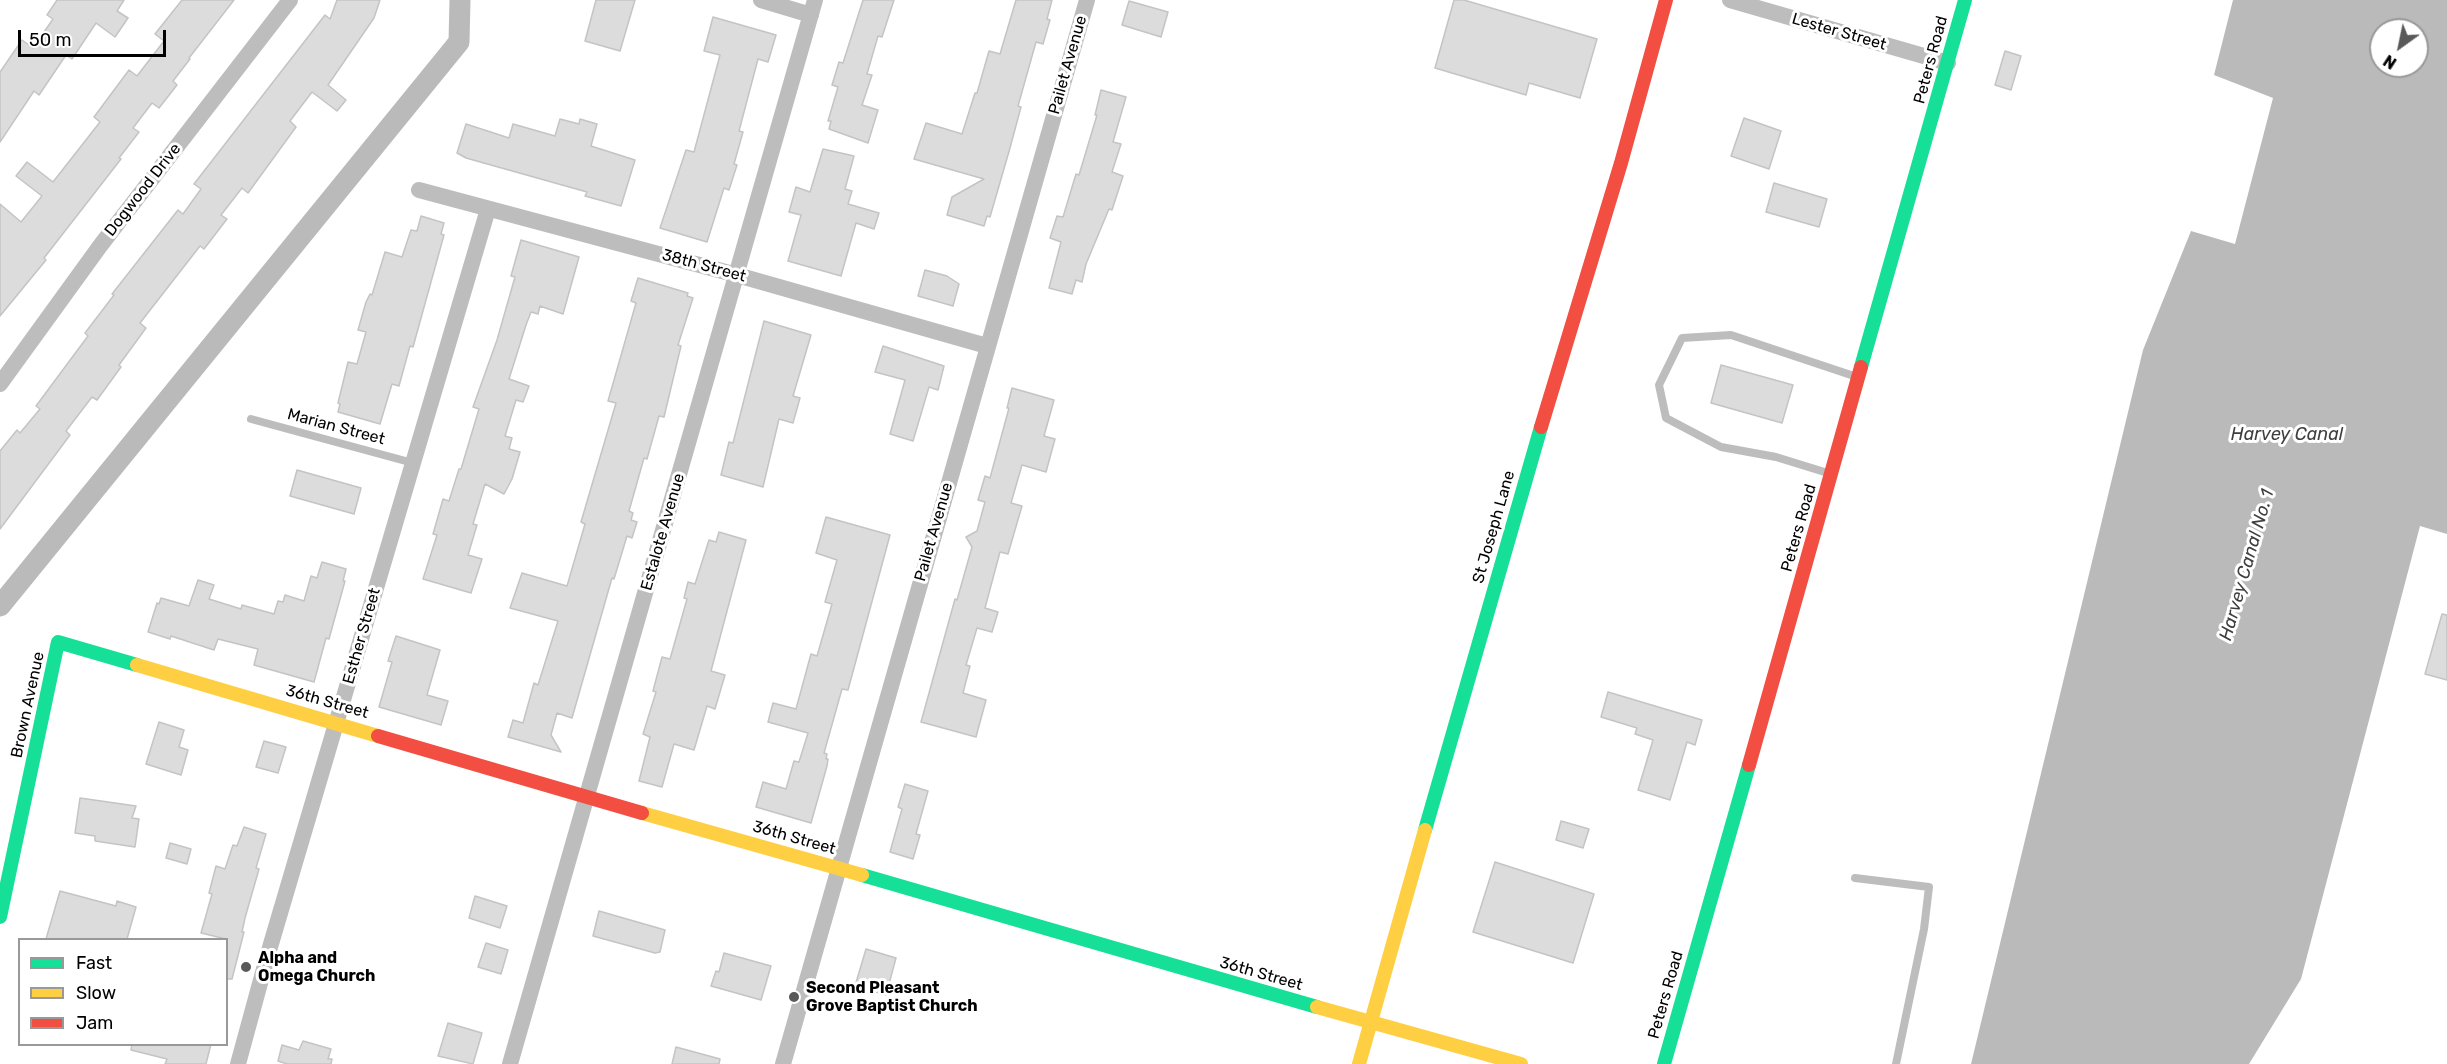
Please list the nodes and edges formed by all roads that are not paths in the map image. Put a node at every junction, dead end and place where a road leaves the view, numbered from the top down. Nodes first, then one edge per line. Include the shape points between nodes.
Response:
1 (290, 0) edge
2 (761, 0) edge
3 (1087, 0) edge
4 (1666, 0) edge
5 (1730, 0) edge
6 (1965, 0) edge
7 (813, 7) edge
8 (1948, 63) junction
9 (419, 190) dead end
10 (488, 209) junction
11 (737, 275) junction
12 (987, 346) junction
13 (1859, 378) junction
14 (0, 384) edge
15 (251, 419) dead end
16 (413, 463) junction
17 (1831, 474) junction
18 (58, 642) joint
19 (337, 722) junction
20 (586, 797) junction
21 (838, 868) junction
22 (1855, 878) dead end
23 (0, 917) edge
24 (1371, 1023) junction
25 (1480, 1059) edge
26 (238, 1064) edge
27 (510, 1064) edge
28 (783, 1064) edge
29 (1359, 1064) edge
30 (1521, 1064) edge
31 (1664, 1064) edge
32 (1896, 1064) edge

1 - 14 street, Dogwood Drive via 100,246
2 - 7 street
3 - 12 street, Pailet Avenue
4 - 24 street, St Joseph Lane via 1508,537
5 - 8 street, Lester Street
6 - 8 street, Peters Road
7 - 11 street, Estalote Avenue
8 - 13 street, Peters Road
9 - 10 street, 38th Street
10 - 11 street, 38th Street
10 - 16 street, Esther Street
11 - 12 street, 38th Street
11 - 20 street, Estalote Avenue
12 - 21 street, Pailet Avenue
13 - 17 street, Peters Road
13 - 17 lane via 1731,335 1682,339 1659,385 1666,418 1721,447 1776,457
15 - 16 lane, Marian Street
16 - 19 street, Esther Street
17 - 31 street, Peters Road
18 - 19 street, 36th Street
18 - 23 street, Brown Avenue
19 - 20 street, 36th Street
19 - 26 street, Esther Street
20 - 21 street, 36th Street
20 - 27 street, Estalote Avenue
21 - 24 street, 36th Street
21 - 28 street, Pailet Avenue
22 - 32 lane via 1929,887
24 - 25 street, 36th Street
24 - 29 street, St Joseph Lane
25 - 30 street, 36th Street

